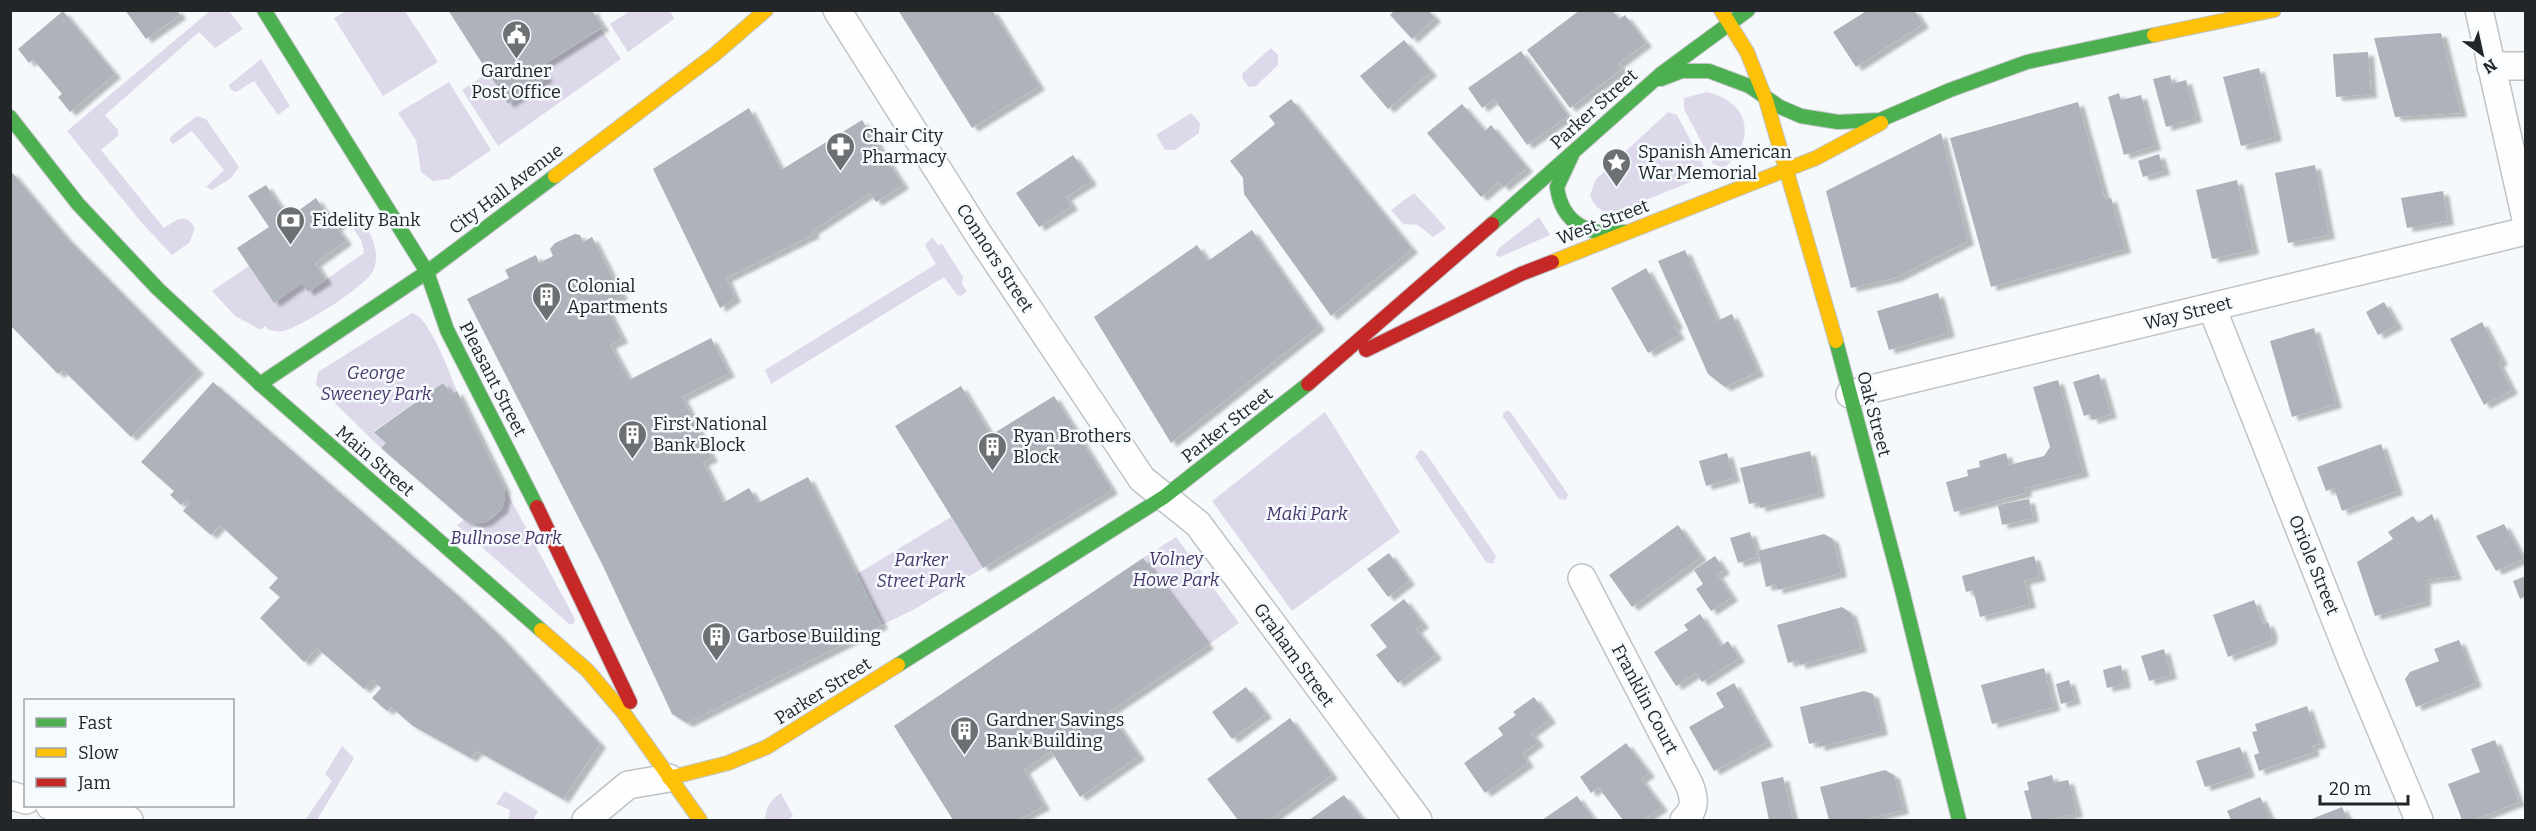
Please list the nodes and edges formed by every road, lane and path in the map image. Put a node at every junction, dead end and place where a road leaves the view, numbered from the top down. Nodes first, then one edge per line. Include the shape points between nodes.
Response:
1 (264, 10) edge
2 (766, 10) edge
3 (837, 10) edge
4 (1721, 10) edge
5 (1748, 10) edge
6 (2274, 10) edge
7 (2479, 10) edge
8 (1732, 24) junction
9 (2491, 66) junction
10 (2526, 66) edge
11 (1643, 89) junction
12 (1762, 95) junction
13 (1890, 116) junction
14 (10, 117) edge
15 (1574, 151) junction
16 (1785, 169) junction
17 (2526, 219) edge
18 (2526, 231) edge
19 (1630, 232) junction
20 (427, 272) junction
21 (2212, 308) junction
22 (1330, 368) junction
23 (260, 384) junction
24 (1850, 394) junction
25 (1164, 496) junction
26 (1582, 578) dead end
27 (669, 778) junction
28 (56, 807) edge
29 (129, 820) edge
30 (586, 820) edge
31 (700, 820) edge
32 (1418, 820) edge
33 (1684, 820) edge
34 (1959, 820) edge
35 (2419, 820) edge

1 - 20 main road, Pleasant Street
2 - 20 main road, City Hall Avenue via 714,55
3 - 25 street, Connors Street via 985,244 1137,472
4 - 8 main road, Oak Street
5 - 8 main road, Parker Street
6 - 13 main road, West Street via 2027,62
7 - 9 street
8 - 11 main road, Parker Street
8 - 12 main road, Oak Street via 1747,48
9 - 10 street
9 - 17 street
11 - 12 main road, West Street via 1667,75 1694,70 1724,75
11 - 15 main road, Parker Street
12 - 13 main road, West Street via 1780,107 1818,120 1853,122
12 - 16 main road, Oak Street
13 - 16 main road, West Street via 1865,134
14 - 23 main road, Main Street via 113,244
15 - 19 main road via 1557,187 1564,209 1580,225 1595,232
15 - 22 main road, Parker Street
16 - 19 main road, West Street
16 - 24 main road, Oak Street
18 - 21 street, Way Street
19 - 22 main road, West Street via 1510,279
20 - 23 main road, City Hall Avenue
20 - 27 main road, Pleasant Street via 447,330 500,430
21 - 24 street, Way Street
21 - 35 street, Oriole Street
22 - 25 main road, Parker Street
23 - 27 main road, Main Street via 573,656 623,712
24 - 34 main road, Oak Street
25 - 27 main road, Parker Street via 767,747 728,763
25 - 32 street, Graham Street via 1198,524
26 - 33 street, Franklin Court via 1689,784 1693,808
27 - 30 street via 628,784
27 - 31 main road
28 - 29 street

